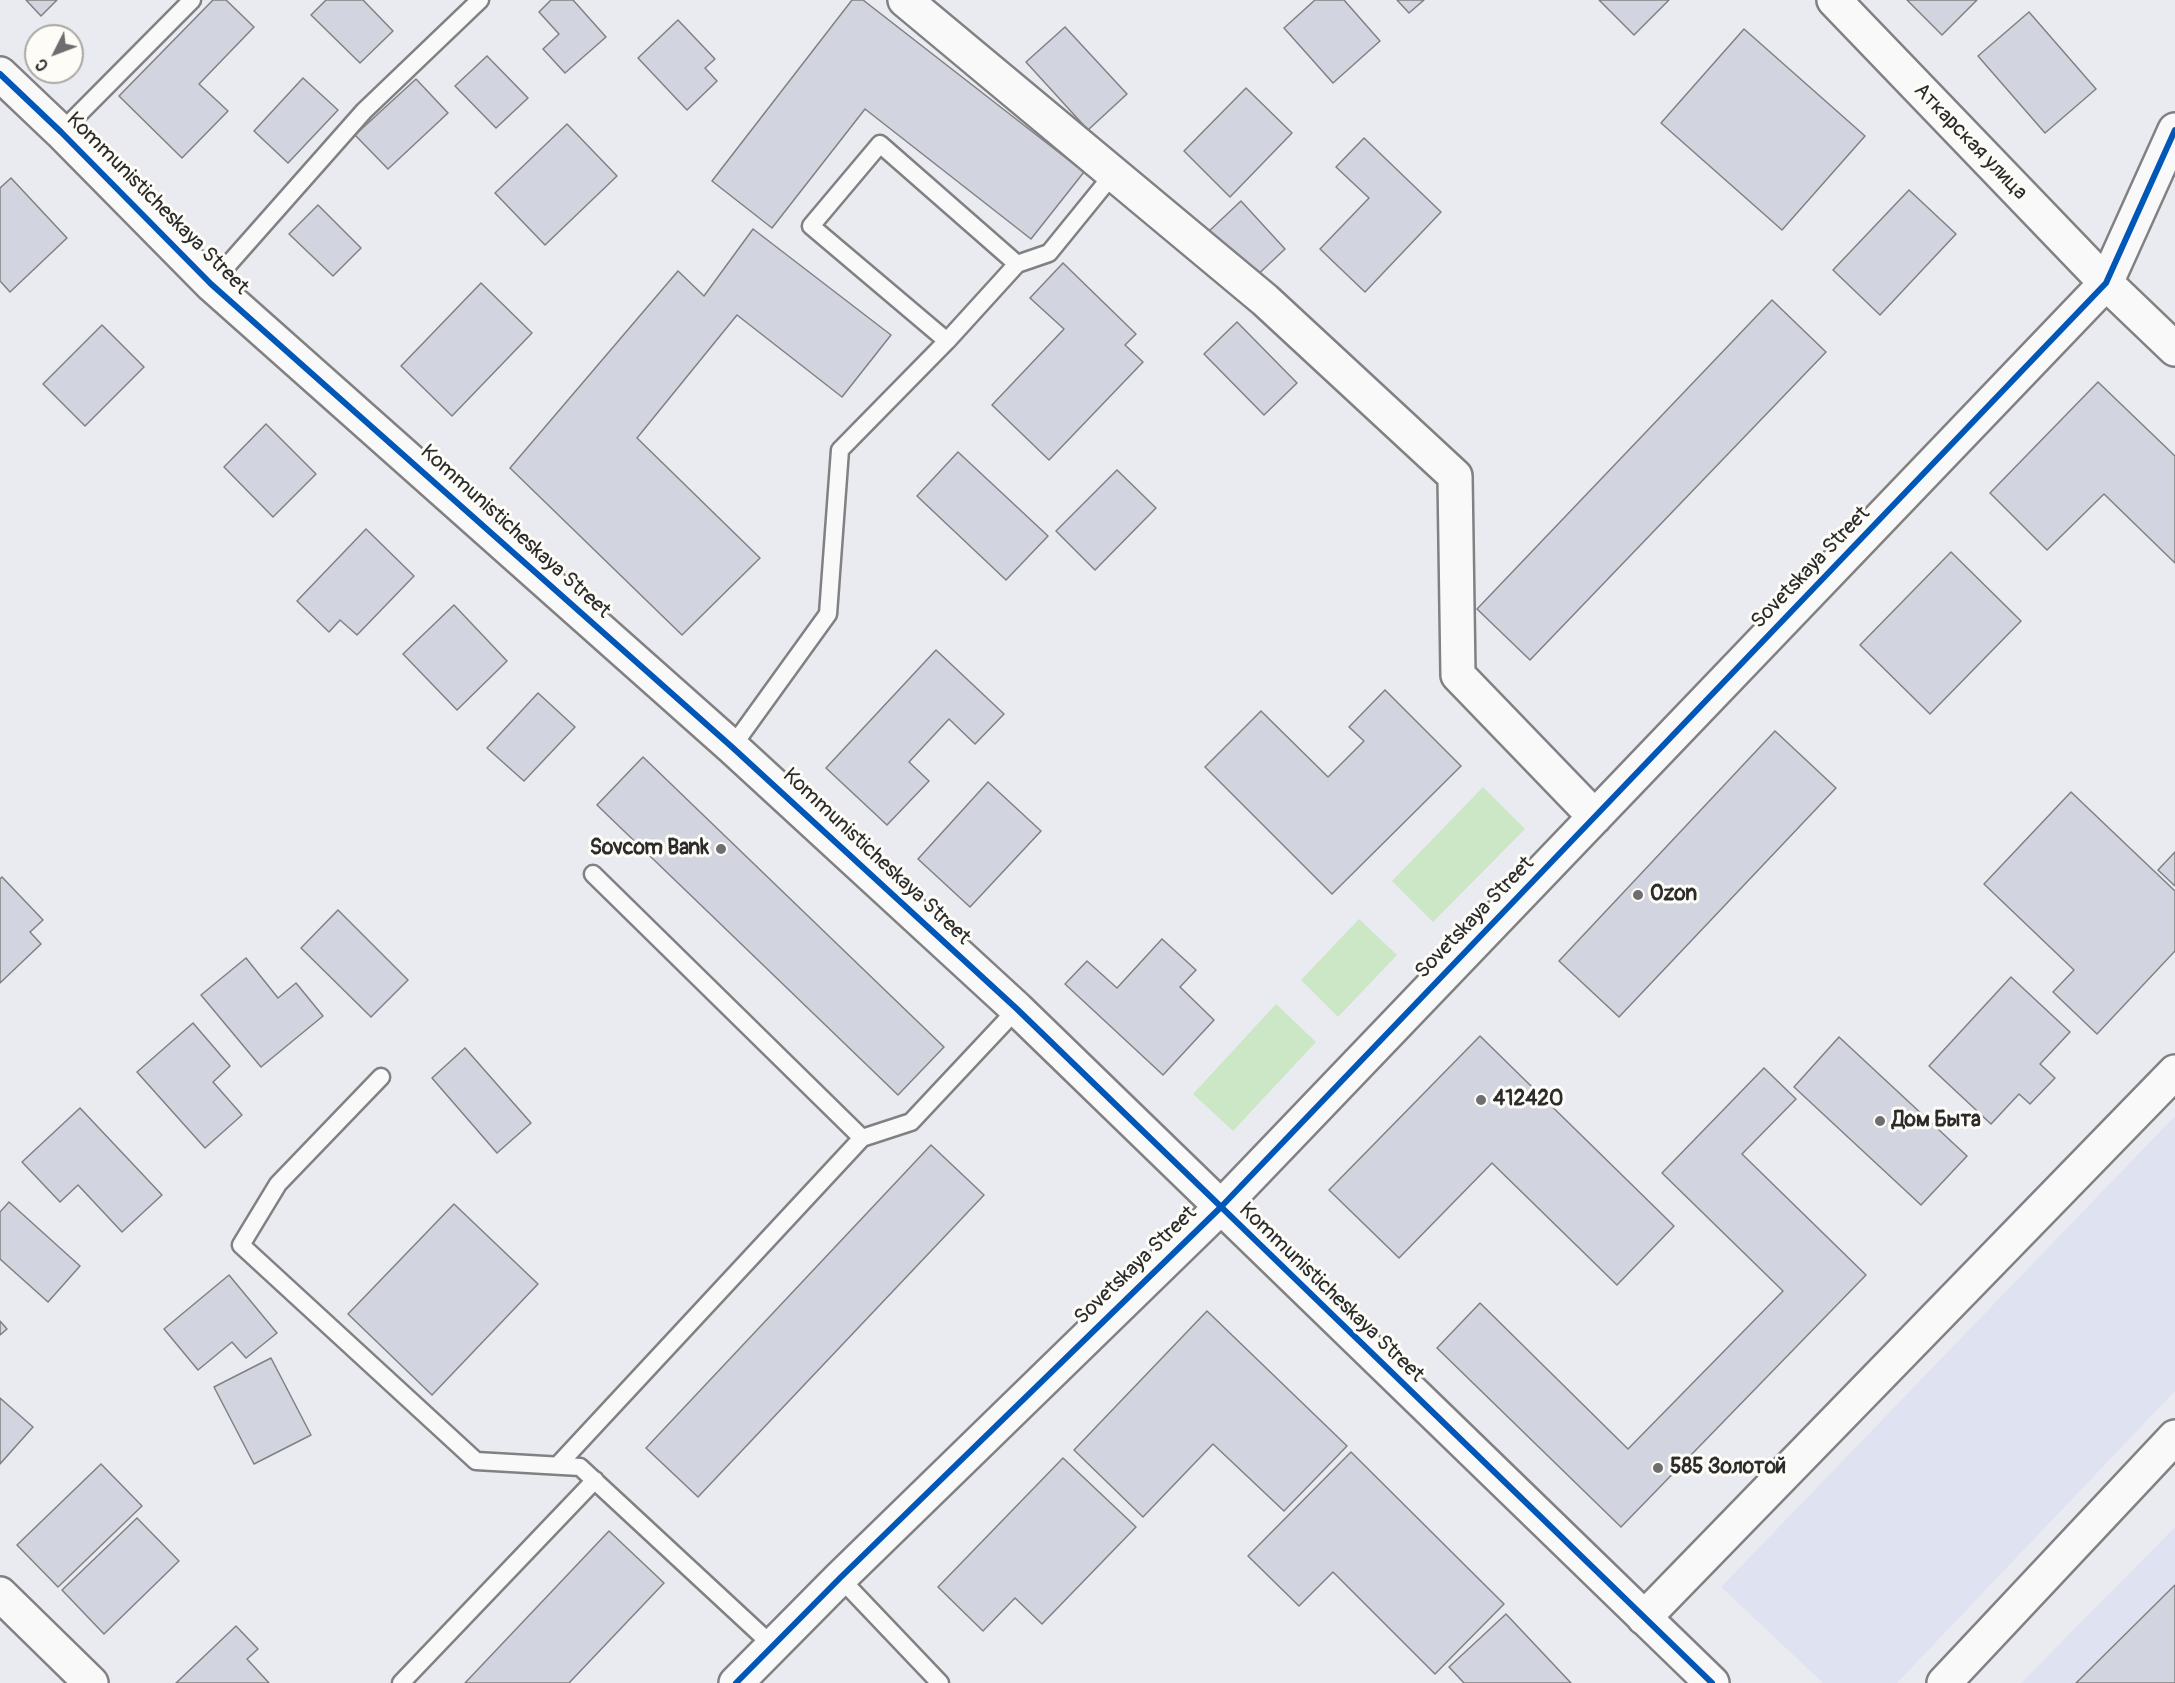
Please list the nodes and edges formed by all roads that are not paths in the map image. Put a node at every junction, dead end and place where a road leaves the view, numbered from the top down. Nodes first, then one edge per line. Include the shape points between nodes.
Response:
1 (192, 0) edge
2 (480, 0) edge
3 (905, 0) edge
4 (1834, 0) edge
5 (0, 75) edge
6 (2175, 130) edge
7 (61, 132) junction
8 (1114, 173) junction
9 (1017, 264) junction
10 (2106, 283) junction
11 (211, 284) junction
12 (947, 341) junction
13 (2175, 349) edge
14 (732, 747) junction
15 (1595, 817) junction
16 (593, 874) dead end
17 (1017, 1009) junction
18 (2175, 1072) edge
19 (381, 1077) dead end
20 (862, 1138) junction
21 (1220, 1208) junction
22 (2175, 1437) edge
23 (558, 1465) junction
24 (595, 1480) junction
25 (840, 1578) junction
26 (0, 1594) edge
27 (1644, 1618) junction
28 (772, 1645) junction
29 (91, 1683) edge
30 (402, 1683) edge
31 (736, 1683) edge
32 (940, 1683) edge
33 (1712, 1683) edge
34 (1944, 1683) edge

1 - 7 lane
2 - 11 lane via 364,111
3 - 8 street
4 - 10 street, Аткарская улица
5 - 7 street, Kommunisticheskaya Street
6 - 10 street, Sovetskaya Street
7 - 11 street, Kommunisticheskaya Street
8 - 9 lane via 1049,253
8 - 15 street via 1265,300 1455,476 1458,675
9 - 12 lane
9 - 12 lane via 880,144 811,226
10 - 13 street, Аткарская улица
10 - 15 street, Sovetskaya Street
11 - 14 street, Kommunisticheskaya Street
12 - 14 lane via 840,450 828,614
14 - 17 street, Kommunisticheskaya Street
15 - 21 street, Sovetskaya Street
16 - 20 lane
17 - 20 lane via 911,1122
17 - 21 street, Kommunisticheskaya Street
18 - 27 street
19 - 23 lane via 278,1184 241,1245 476,1461
20 - 23 lane
21 - 25 street, Sovetskaya Street
21 - 27 street, Kommunisticheskaya Street
22 - 34 street
23 - 24 lane via 580,1467
24 - 28 lane
24 - 30 lane
25 - 28 street, Sovetskaya Street
25 - 32 lane
26 - 29 street
27 - 33 street, Kommunisticheskaya Street
28 - 31 street, Sovetskaya Street

